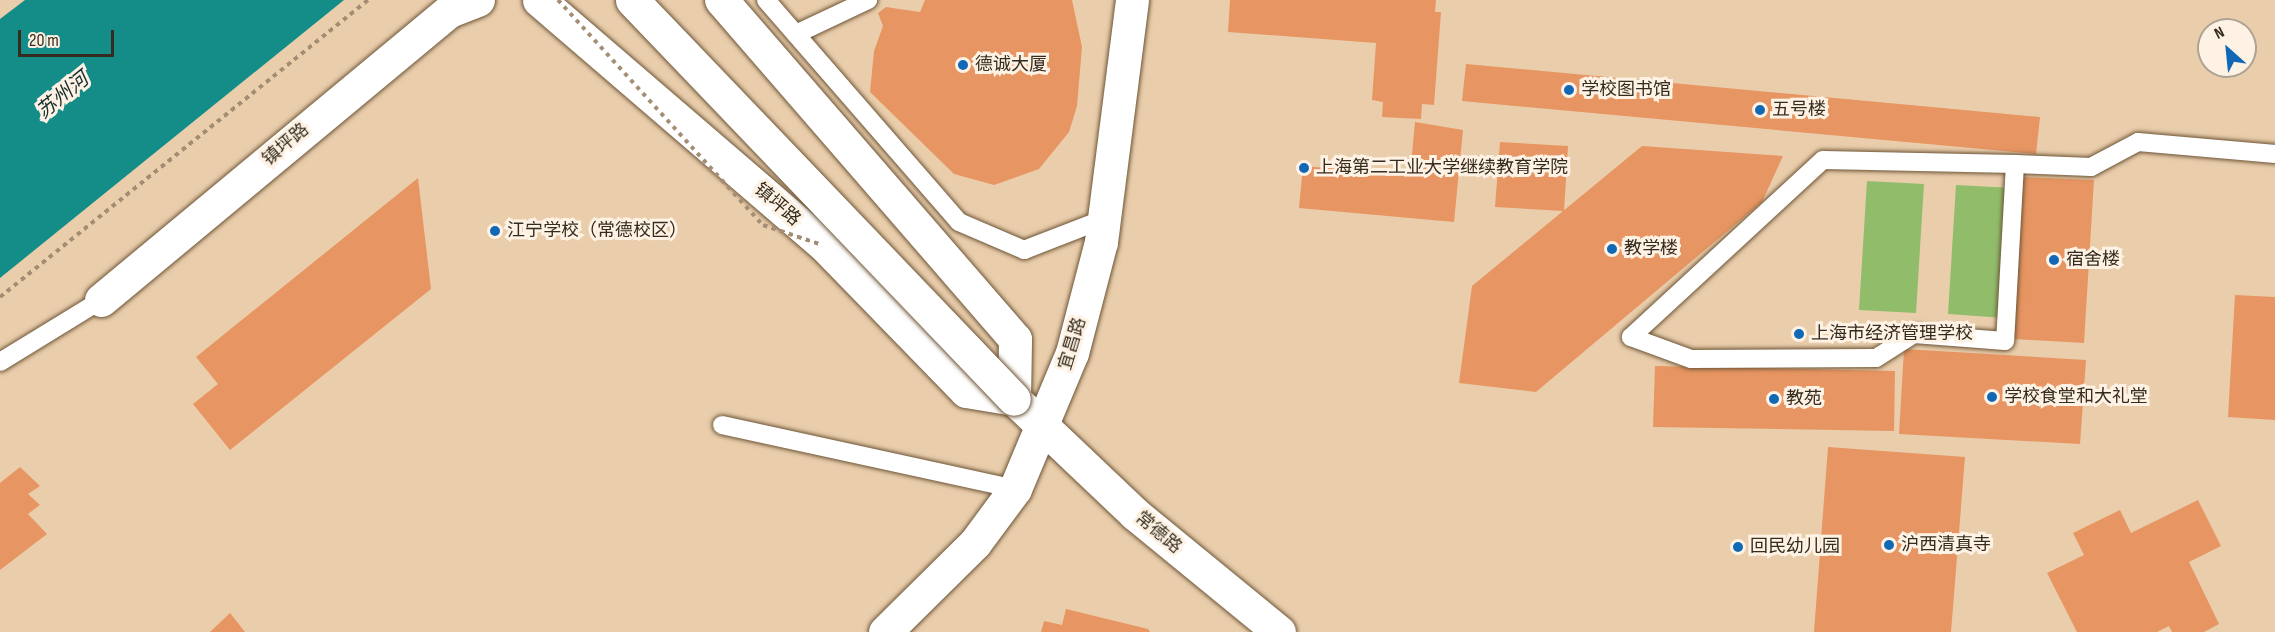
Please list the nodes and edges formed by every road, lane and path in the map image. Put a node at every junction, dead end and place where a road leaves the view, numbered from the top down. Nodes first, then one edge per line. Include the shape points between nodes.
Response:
1 (368, 0) edge
2 (478, 0) edge
3 (539, 0) edge
4 (558, 0) edge
5 (632, 0) edge
6 (721, 0) edge
7 (766, 0) edge
8 (868, 0) edge
9 (1132, 0) edge
10 (796, 34) junction
11 (2275, 154) edge
12 (2015, 164) junction
13 (1104, 219) junction
14 (825, 246) junction
15 (0, 297) edge
16 (100, 300) joint
17 (0, 362) edge
18 (1014, 399) junction
19 (722, 425) dead end
20 (1042, 428) junction
21 (1015, 489) junction
22 (885, 632) edge
23 (1279, 632) edge

1 - 15 path
2 - 16 street, 镇坪路 via 449,10
3 - 14 street, 镇坪路
4 - 14 path, bridge via 763,225
5 - 18 street, 镇坪路, bridge
6 - 18 street via 1015,339
7 - 10 lane
8 - 10 lane
9 - 13 street, 宜昌路
10 - 13 lane via 959,222 1023,250
11 - 12 lane via 2138,142 2091,167
12 - 12 lane via 1823,160 1631,337 1691,359 1876,358 1914,334 2005,341
13 - 20 street, 宜昌路 via 1072,353
14 - 18 street, 镇坪路 via 966,391
16 - 17 lane
18 - 20 street, 镇坪路
19 - 21 lane
20 - 21 street, 宜昌路
20 - 23 street, 常德路 via 1135,514
21 - 22 street, 宜昌路 via 975,543

